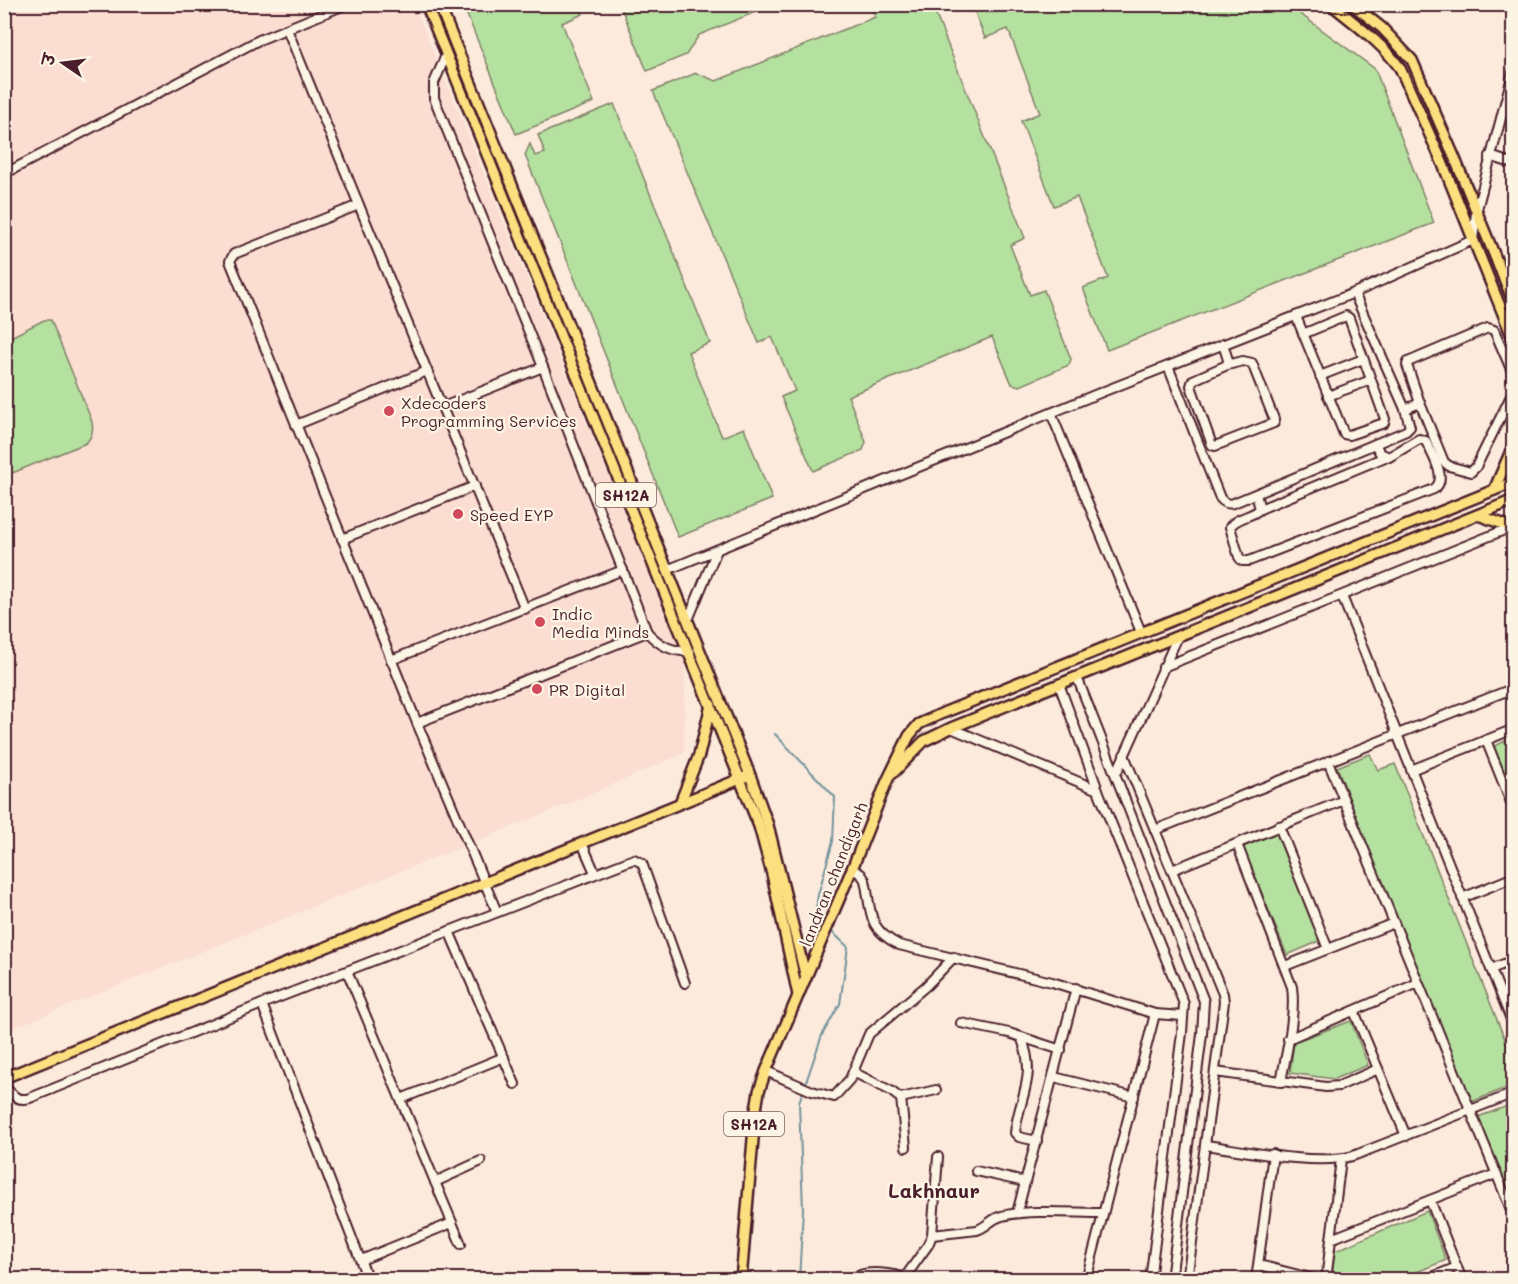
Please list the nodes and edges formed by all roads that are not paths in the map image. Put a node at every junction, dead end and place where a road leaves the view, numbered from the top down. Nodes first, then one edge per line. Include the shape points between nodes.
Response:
1 (347, 4) edge
2 (426, 4) edge
3 (440, 4) edge
4 (1331, 4) edge
5 (1352, 4) edge
6 (287, 29) junction
7 (446, 55) junction
8 (1514, 69) edge
9 (1490, 156) junction
10 (1514, 164) edge
11 (4, 174) edge
12 (359, 205) junction
13 (1476, 213) junction
14 (1473, 240) junction
15 (1354, 293) junction
16 (1514, 303) edge
17 (1296, 316) junction
18 (1303, 334) junction
19 (1514, 341) edge
20 (1223, 344) junction
21 (1363, 359) junction
22 (1227, 365) junction
23 (1168, 366) junction
24 (543, 367) junction
25 (427, 371) junction
26 (1320, 376) junction
27 (1514, 376) edge
28 (1371, 380) junction
29 (1514, 390) edge
30 (1328, 396) junction
31 (1420, 404) junction
32 (443, 406) junction
33 (1405, 409) junction
34 (1051, 413) junction
35 (296, 425) junction
36 (1375, 444) junction
37 (1514, 444) edge
38 (1385, 457) junction
39 (1514, 482) edge
40 (475, 486) junction
41 (1494, 490) junction
42 (1256, 494) junction
43 (1514, 500) edge
44 (1260, 509) junction
45 (1478, 515) junction
46 (1513, 527) edge
47 (342, 539) junction
48 (717, 550) junction
49 (623, 570) junction
50 (663, 572) junction
51 (1342, 596) junction
52 (525, 609) junction
53 (688, 620) junction
54 (647, 632) junction
55 (1141, 632) junction
56 (1178, 636) junction
57 (690, 652) junction
58 (391, 660) junction
59 (1163, 667) junction
60 (1077, 677) junction
61 (1059, 684) junction
62 (1514, 688) edge
63 (711, 705) junction
64 (417, 723) junction
65 (951, 728) junction
66 (1514, 729) edge
67 (1397, 734) junction
68 (1486, 740) junction
69 (1124, 755) junction
70 (1328, 761) junction
71 (1411, 770) junction
72 (1116, 774) junction
73 (745, 777) junction
74 (887, 781) junction
75 (1098, 790) junction
76 (1511, 799) edge
77 (1344, 800) junction
78 (680, 803) junction
79 (1514, 810) edge
80 (1279, 826) junction
81 (1155, 831) junction
82 (582, 843) junction
83 (1237, 844) junction
84 (852, 869) junction
85 (1172, 870) junction
86 (595, 873) junction
87 (1514, 877) edge
88 (485, 882) junction
89 (1462, 898) junction
90 (497, 912) junction
91 (1394, 923) junction
92 (449, 931) junction
93 (1328, 949) junction
94 (954, 957) junction
95 (1514, 960) edge
96 (1285, 966) junction
97 (1491, 969) junction
98 (347, 971) junction
99 (806, 978) junction
100 (685, 983) dead end
101 (1418, 983) junction
102 (1076, 988) junction
103 (798, 994) junction
104 (262, 1005) junction
105 (1354, 1011) junction
106 (1155, 1014) junction
107 (1183, 1016) junction
108 (961, 1023) dead end
109 (1514, 1027) edge
110 (1021, 1036) junction
111 (1288, 1039) junction
112 (1061, 1050) junction
113 (504, 1057) junction
114 (1378, 1070) junction
115 (766, 1071) junction
116 (853, 1072) junction
117 (1215, 1072) junction
118 (1054, 1077) junction
119 (4, 1078) edge
120 (1281, 1082) junction
121 (515, 1084) dead end
122 (4, 1086) edge
123 (936, 1090) dead end
124 (1514, 1093) edge
125 (901, 1098) junction
126 (1134, 1098) junction
127 (401, 1099) junction
128 (1470, 1110) junction
129 (1406, 1136) junction
130 (1037, 1141) junction
131 (1206, 1145) junction
132 (906, 1147) dead end
133 (1273, 1154) junction
134 (938, 1157) dead end
135 (1341, 1159) junction
136 (481, 1161) dead end
137 (976, 1171) dead end
138 (1496, 1174) junction
139 (435, 1182) junction
140 (1025, 1182) junction
141 (1430, 1200) junction
142 (1017, 1213) junction
143 (1102, 1213) junction
144 (1179, 1216) junction
145 (1514, 1216) edge
146 (1195, 1221) junction
147 (452, 1223) junction
148 (933, 1235) junction
149 (1331, 1239) junction
150 (461, 1244) dead end
151 (361, 1260) junction
152 (1259, 1265) junction
153 (1457, 1267) junction
154 (903, 1279) edge
155 (368, 1280) edge
156 (741, 1280) edge
157 (852, 1280) edge
158 (1086, 1280) edge
159 (1150, 1280) edge
160 (1171, 1280) edge
161 (1187, 1280) edge
162 (1256, 1280) edge
163 (1318, 1280) edge
164 (1326, 1280) edge
165 (1425, 1280) edge
166 (1462, 1280) edge

1 - 6 street
2 - 7 main road, SH12A
3 - 50 main road, SH12A
4 - 14 main road via 1373,38 1400,68
5 - 13 main road via 1412,60
6 - 11 street
6 - 12 street
7 - 24 street via 434,83 434,98
7 - 50 main road, SH12A
8 - 9 street
9 - 10 street
9 - 13 street
12 - 25 street
12 - 35 street via 231,257
13 - 14 street
13 - 16 main road
14 - 15 street
14 - 19 main road
15 - 17 street
15 - 33 street
17 - 18 street
17 - 20 street
18 - 21 street via 1346,316
18 - 26 street
20 - 22 street
20 - 23 street
21 - 26 street
21 - 28 street
22 - 22 street via 1193,380 1191,386 1215,446 1272,425 1274,419 1252,363
23 - 34 street
23 - 42 street via 1220,498 1230,504
24 - 32 street
24 - 49 street
25 - 32 street
25 - 35 street
26 - 30 street
27 - 31 street via 1494,330 1488,328 1408,362
28 - 30 street
28 - 30 street via 1384,423 1344,434
29 - 31 street via 1471,472 1444,462
31 - 33 street
32 - 40 street
33 - 36 street via 1410,427
34 - 48 street
34 - 55 street
35 - 47 street
36 - 38 street
36 - 42 street
37 - 41 main road
38 - 44 street
38 - 44 street via 1423,439 1442,478 1439,486 1242,561 1230,527
39 - 41 main road, landran chandigarh
40 - 47 street
40 - 52 street
41 - 55 main road, landran chandigarh
42 - 44 street
43 - 45 main road
45 - 46 main road
45 - 56 main road
46 - 51 street
47 - 58 street
48 - 50 street
48 - 53 street
49 - 52 street
49 - 54 street
50 - 53 main road, SH12A
50 - 57 main road, SH12A
51 - 59 street
51 - 67 street
52 - 58 street
53 - 73 main road, SH12A
54 - 57 street via 668,649
54 - 64 street
55 - 74 main road, landran chandigarh via 919,724
56 - 59 street
56 - 60 main road
57 - 63 main road, SH12A
58 - 64 street
59 - 69 street
60 - 61 main road
60 - 72 street
61 - 65 main road
61 - 75 street
62 - 67 street
63 - 73 main road, SH12A
63 - 78 main road via 699,755
64 - 88 street
65 - 74 main road via 924,741
65 - 75 street
66 - 68 street
67 - 70 street
67 - 71 street
68 - 71 street
68 - 76 street
69 - 72 street
69 - 81 street
70 - 77 street
70 - 81 street
71 - 89 street
72 - 144 street via 1204,1001
73 - 78 main road
73 - 99 main road, SH12A via 771,834
73 - 103 main road, SH12A via 772,874
74 - 84 main road, landran chandigarh
75 - 107 street via 1176,981 1184,1004
76 - 79 street
77 - 80 street
77 - 91 street
78 - 82 main road
80 - 83 street
80 - 93 street
81 - 85 street
82 - 86 street
82 - 88 main road
83 - 85 street
83 - 96 street
84 - 94 street via 865,880 873,923 881,933 899,945
84 - 99 main road, landran chandigarh
85 - 117 street via 1223,994
86 - 90 street
86 - 100 street via 631,859 640,861
87 - 89 street
88 - 90 street
88 - 119 main road
89 - 97 street
90 - 92 street
91 - 93 street
91 - 101 street
92 - 98 street
92 - 113 street
93 - 96 street
94 - 102 street
94 - 116 street via 869,1034
95 - 97 street
96 - 111 street via 1293,994
97 - 109 street
98 - 104 street
98 - 127 street
99 - 103 main road, SH12A / SH12A
101 - 105 street
101 - 128 street
102 - 106 street
102 - 112 street
103 - 115 main road, SH12A / SH12A
104 - 122 street via 24,1100
104 - 151 street
105 - 111 street
105 - 114 street
106 - 107 street
106 - 126 street
107 - 159 street
108 - 110 street
110 - 112 street
110 - 130 street via 1026,1048 1028,1080 1015,1133
111 - 120 street
112 - 118 street
113 - 121 street
113 - 127 street
114 - 120 street via 1334,1087
114 - 129 street
115 - 116 street via 830,1097
115 - 156 main road, SH12A / SH12A via 755,1116
116 - 125 street
117 - 120 street
117 - 131 street
118 - 126 street
118 - 130 street
123 - 125 street
124 - 128 street
125 - 132 street
126 - 143 street
127 - 139 street
128 - 129 street
128 - 138 street
129 - 135 street
130 - 140 street
131 - 133 street
131 - 146 street
133 - 135 street
133 - 152 street
134 - 148 street
135 - 149 street
136 - 139 street
137 - 140 street
138 - 141 street
138 - 145 street
139 - 147 street
140 - 142 street
141 - 149 street
141 - 153 street
142 - 143 street
142 - 148 street via 996,1218 977,1230
143 - 158 street
144 - 146 street
144 - 160 street
146 - 161 street
147 - 150 street
147 - 151 street
148 - 154 street
149 - 164 street
151 - 155 street
152 - 162 street
152 - 163 street
153 - 165 street
153 - 166 street
154 - 157 street via 879,1274 856,1276

